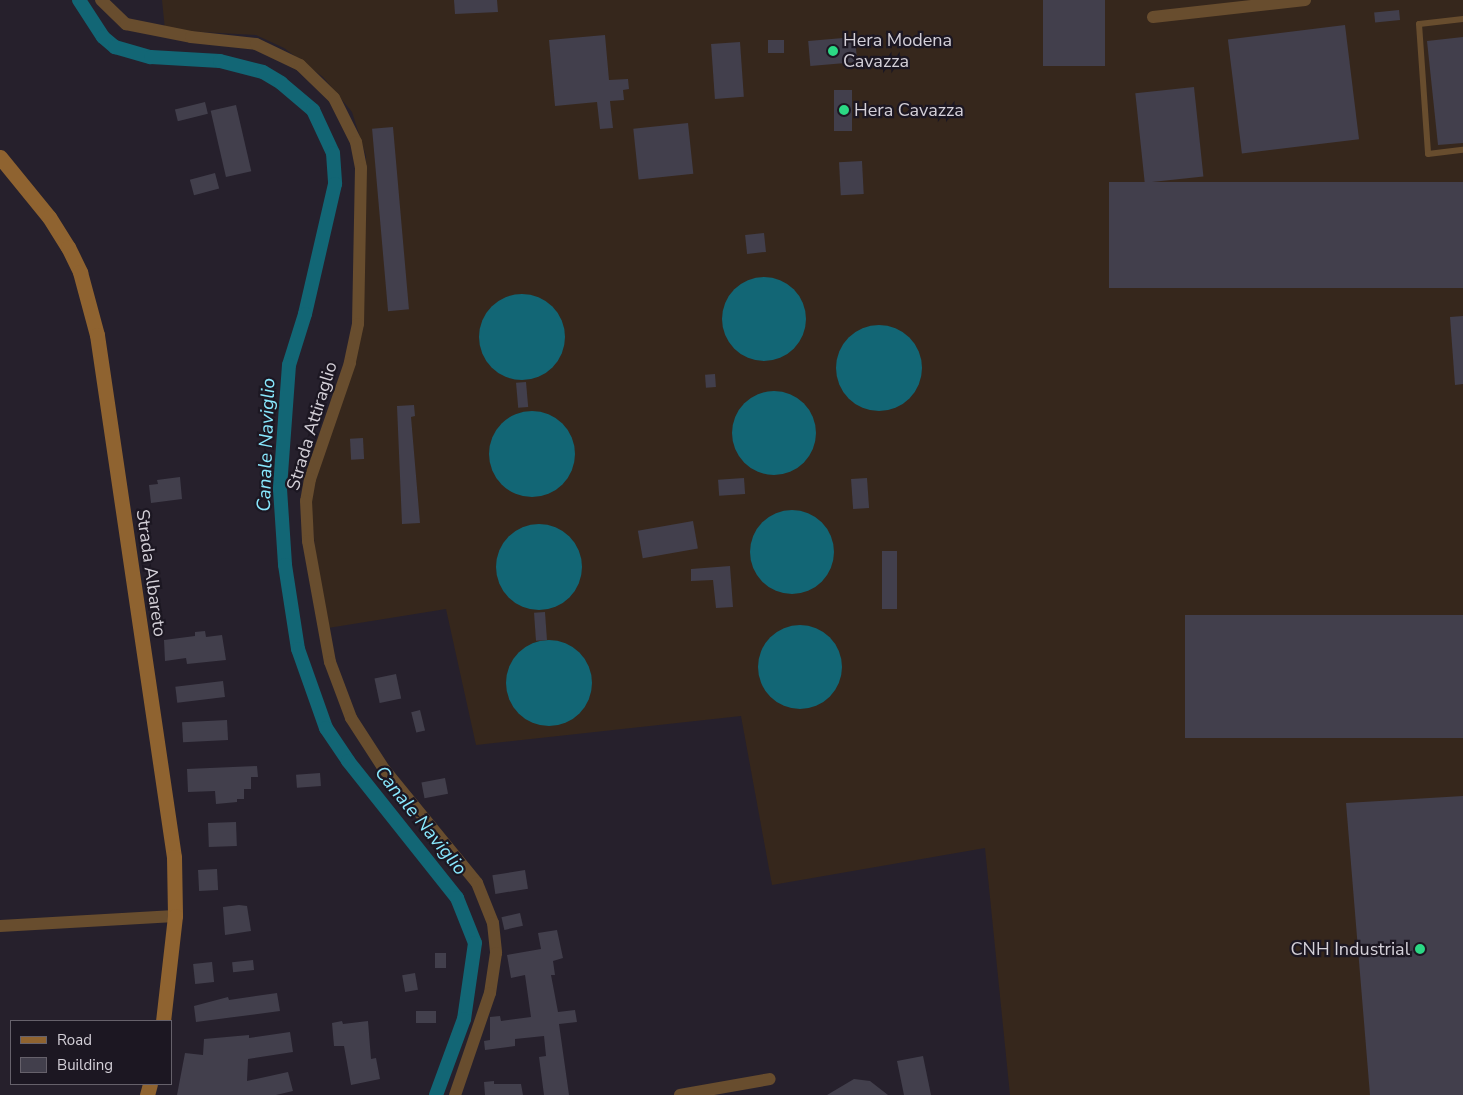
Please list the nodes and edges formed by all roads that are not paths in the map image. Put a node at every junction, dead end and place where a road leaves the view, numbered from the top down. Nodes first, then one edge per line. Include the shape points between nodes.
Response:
1 (101, 0) edge
2 (1305, 0) edge
3 (1153, 17) dead end
4 (1463, 19) edge
5 (1463, 150) edge
6 (0, 156) edge
7 (175, 916) junction
8 (0, 926) edge
9 (163, 1020) edge
10 (770, 1079) dead end
11 (455, 1095) edge
12 (680, 1095) edge

1 - 11 street, Strada Attiraglio via 126,24 191,37 256,44 300,65 334,98 356,142 361,168 358,324 350,363 310,479 306,501 308,540 330,662 351,718 384,769 477,883 493,923 496,953 490,993
2 - 3 street
4 - 5 lane via 1419,24 1428,154
6 - 7 street, Strada Albareto via 49,217 68,247 90,303 106,388 174,857
7 - 8 street
7 - 9 street, Strada Albareto
10 - 12 street

